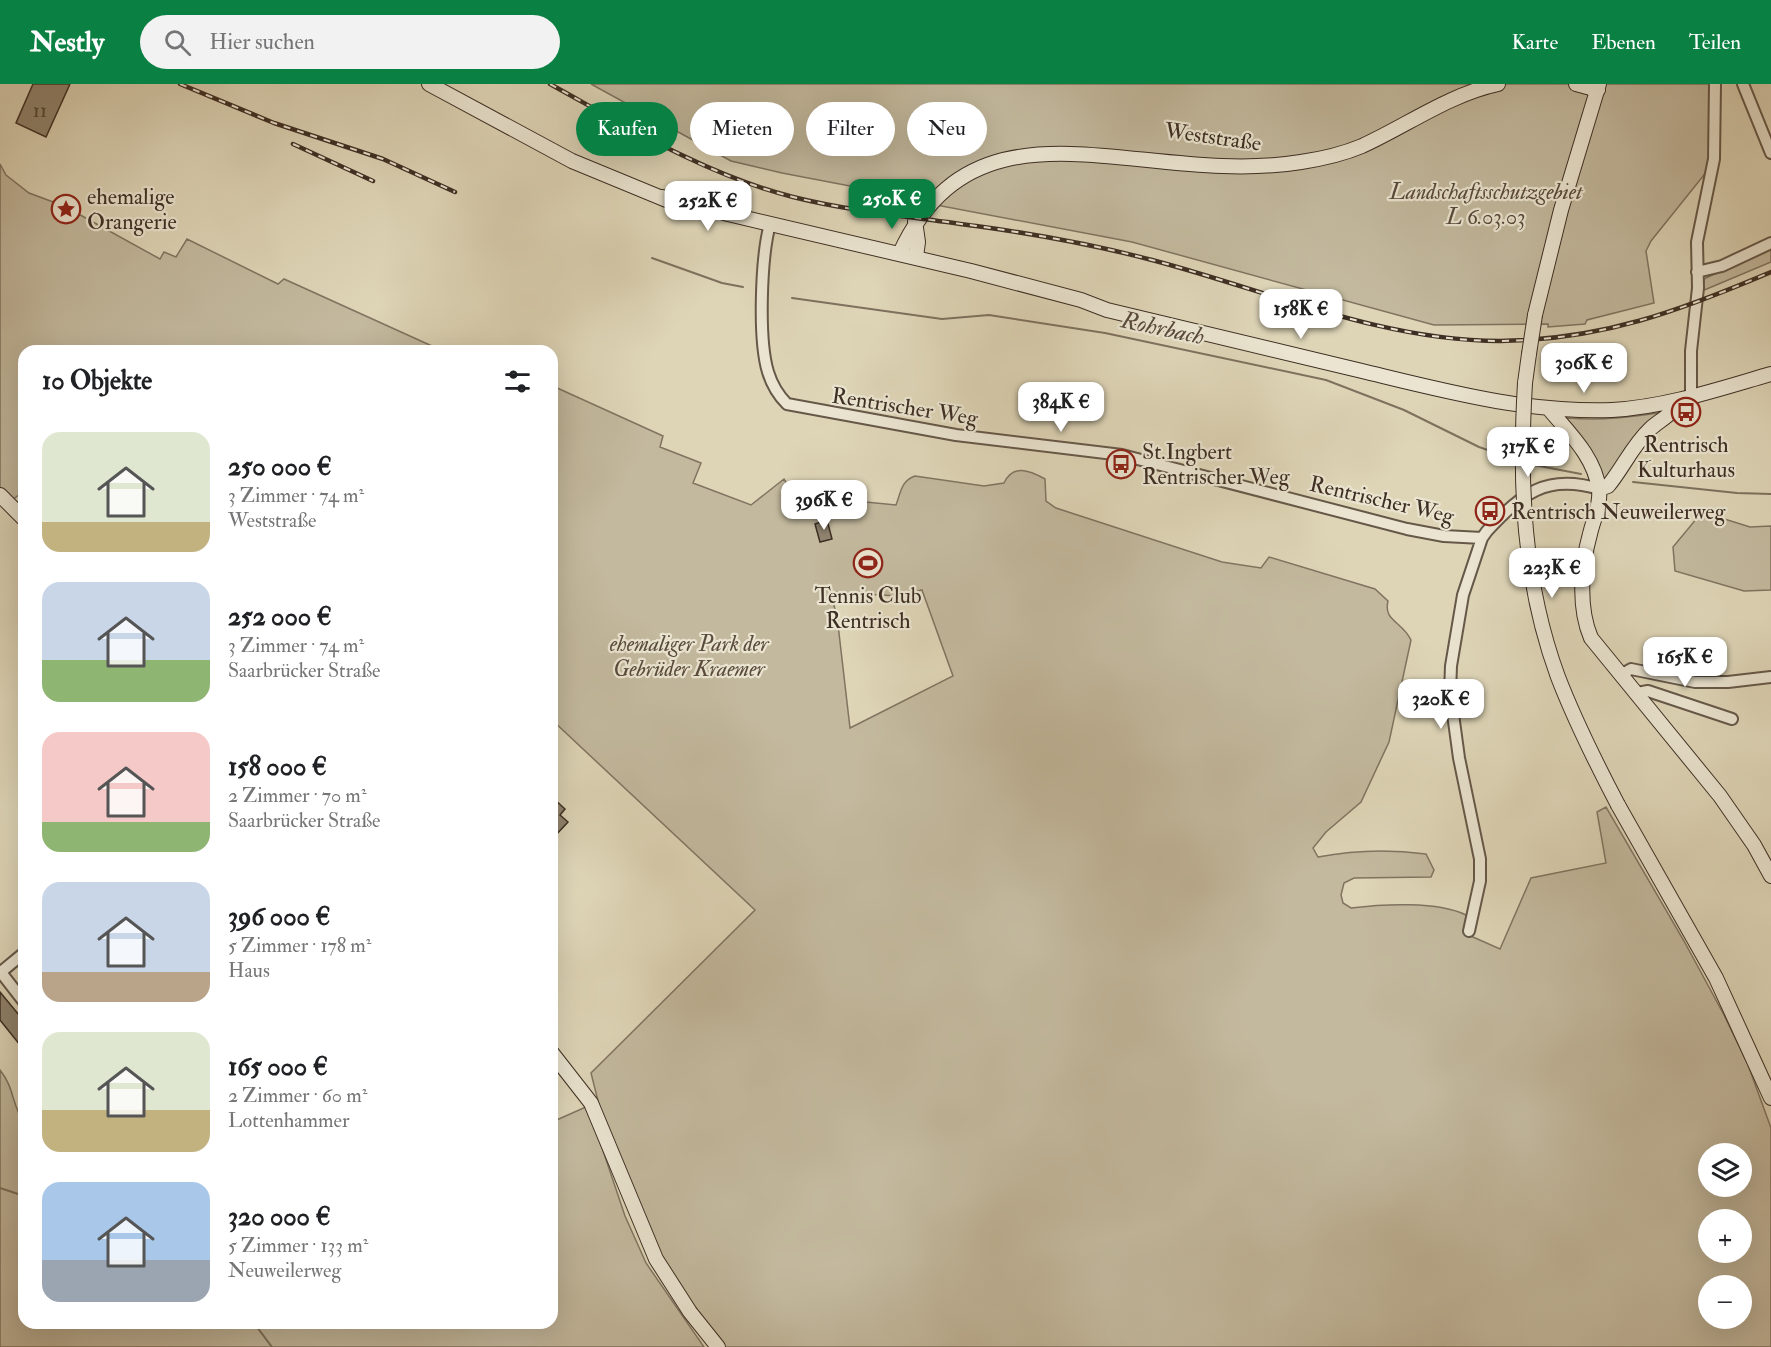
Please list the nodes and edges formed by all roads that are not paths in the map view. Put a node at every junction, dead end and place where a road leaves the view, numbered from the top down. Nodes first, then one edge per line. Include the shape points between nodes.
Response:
1 (429, 84) edge
2 (1498, 84) edge
3 (1576, 84) edge
4 (1715, 84) edge
5 (1743, 84) edge
6 (1599, 87) edge
7 (1133, 144) dead end
8 (1771, 153) edge
9 (931, 186) dead end
10 (769, 228) junction
11 (1771, 243) edge
12 (908, 258) junction
13 (1698, 272) junction
14 (1771, 374) edge
15 (1685, 398) junction
16 (1549, 409) junction
17 (1599, 489) junction
18 (0, 495) edge
19 (18, 513) edge
20 (1482, 538) junction
21 (1622, 674) junction
22 (1771, 677) edge
23 (1637, 693) junction
24 (1732, 719) dead end
25 (1771, 876) edge
26 (1469, 931) dead end
27 (18, 958) edge
28 (0, 972) edge
29 (18, 994) edge
30 (558, 1060) edge
31 (1771, 1098) edge
32 (718, 1347) edge

1 - 10 main road via 572,161 680,207
2 - 7 main road, Weststraße via 1457,97 1361,146 1301,162 1258,165 1211,161
3 - 6 main road
4 - 13 street via 1714,159 1698,232
5 - 8 street
6 - 31 main road, bridge via 1553,239 1535,315 1525,383 1522,493 1536,599 1558,676 1580,728 1618,805 1716,978
9 - 12 main road via 908,231
10 - 12 main road
10 - 20 street, Rentrischer Weg via 763,276 765,356 772,384 787,404 956,435 1122,455 1407,529
11 - 13 street via 1722,266
12 - 16 main road via 1081,300 1107,310 1489,400
13 - 15 street via 1698,307
14 - 15 main road
15 - 16 main road via 1614,410
15 - 17 main road via 1639,440 1608,486
16 - 17 main road via 1577,440
17 - 20 street via 1568,483 1538,488 1512,507
17 - 21 main road via 1598,509 1586,553 1584,617 1596,648
18 - 19 main road
20 - 26 street via 1463,595 1450,678 1459,758 1480,859 1480,881
21 - 22 street via 1631,669 1695,682
21 - 23 main road
23 - 24 street via 1648,691
23 - 25 main road via 1720,796
27 - 28 street
28 - 29 street
30 - 32 main road via 578,1084 599,1122 656,1259

